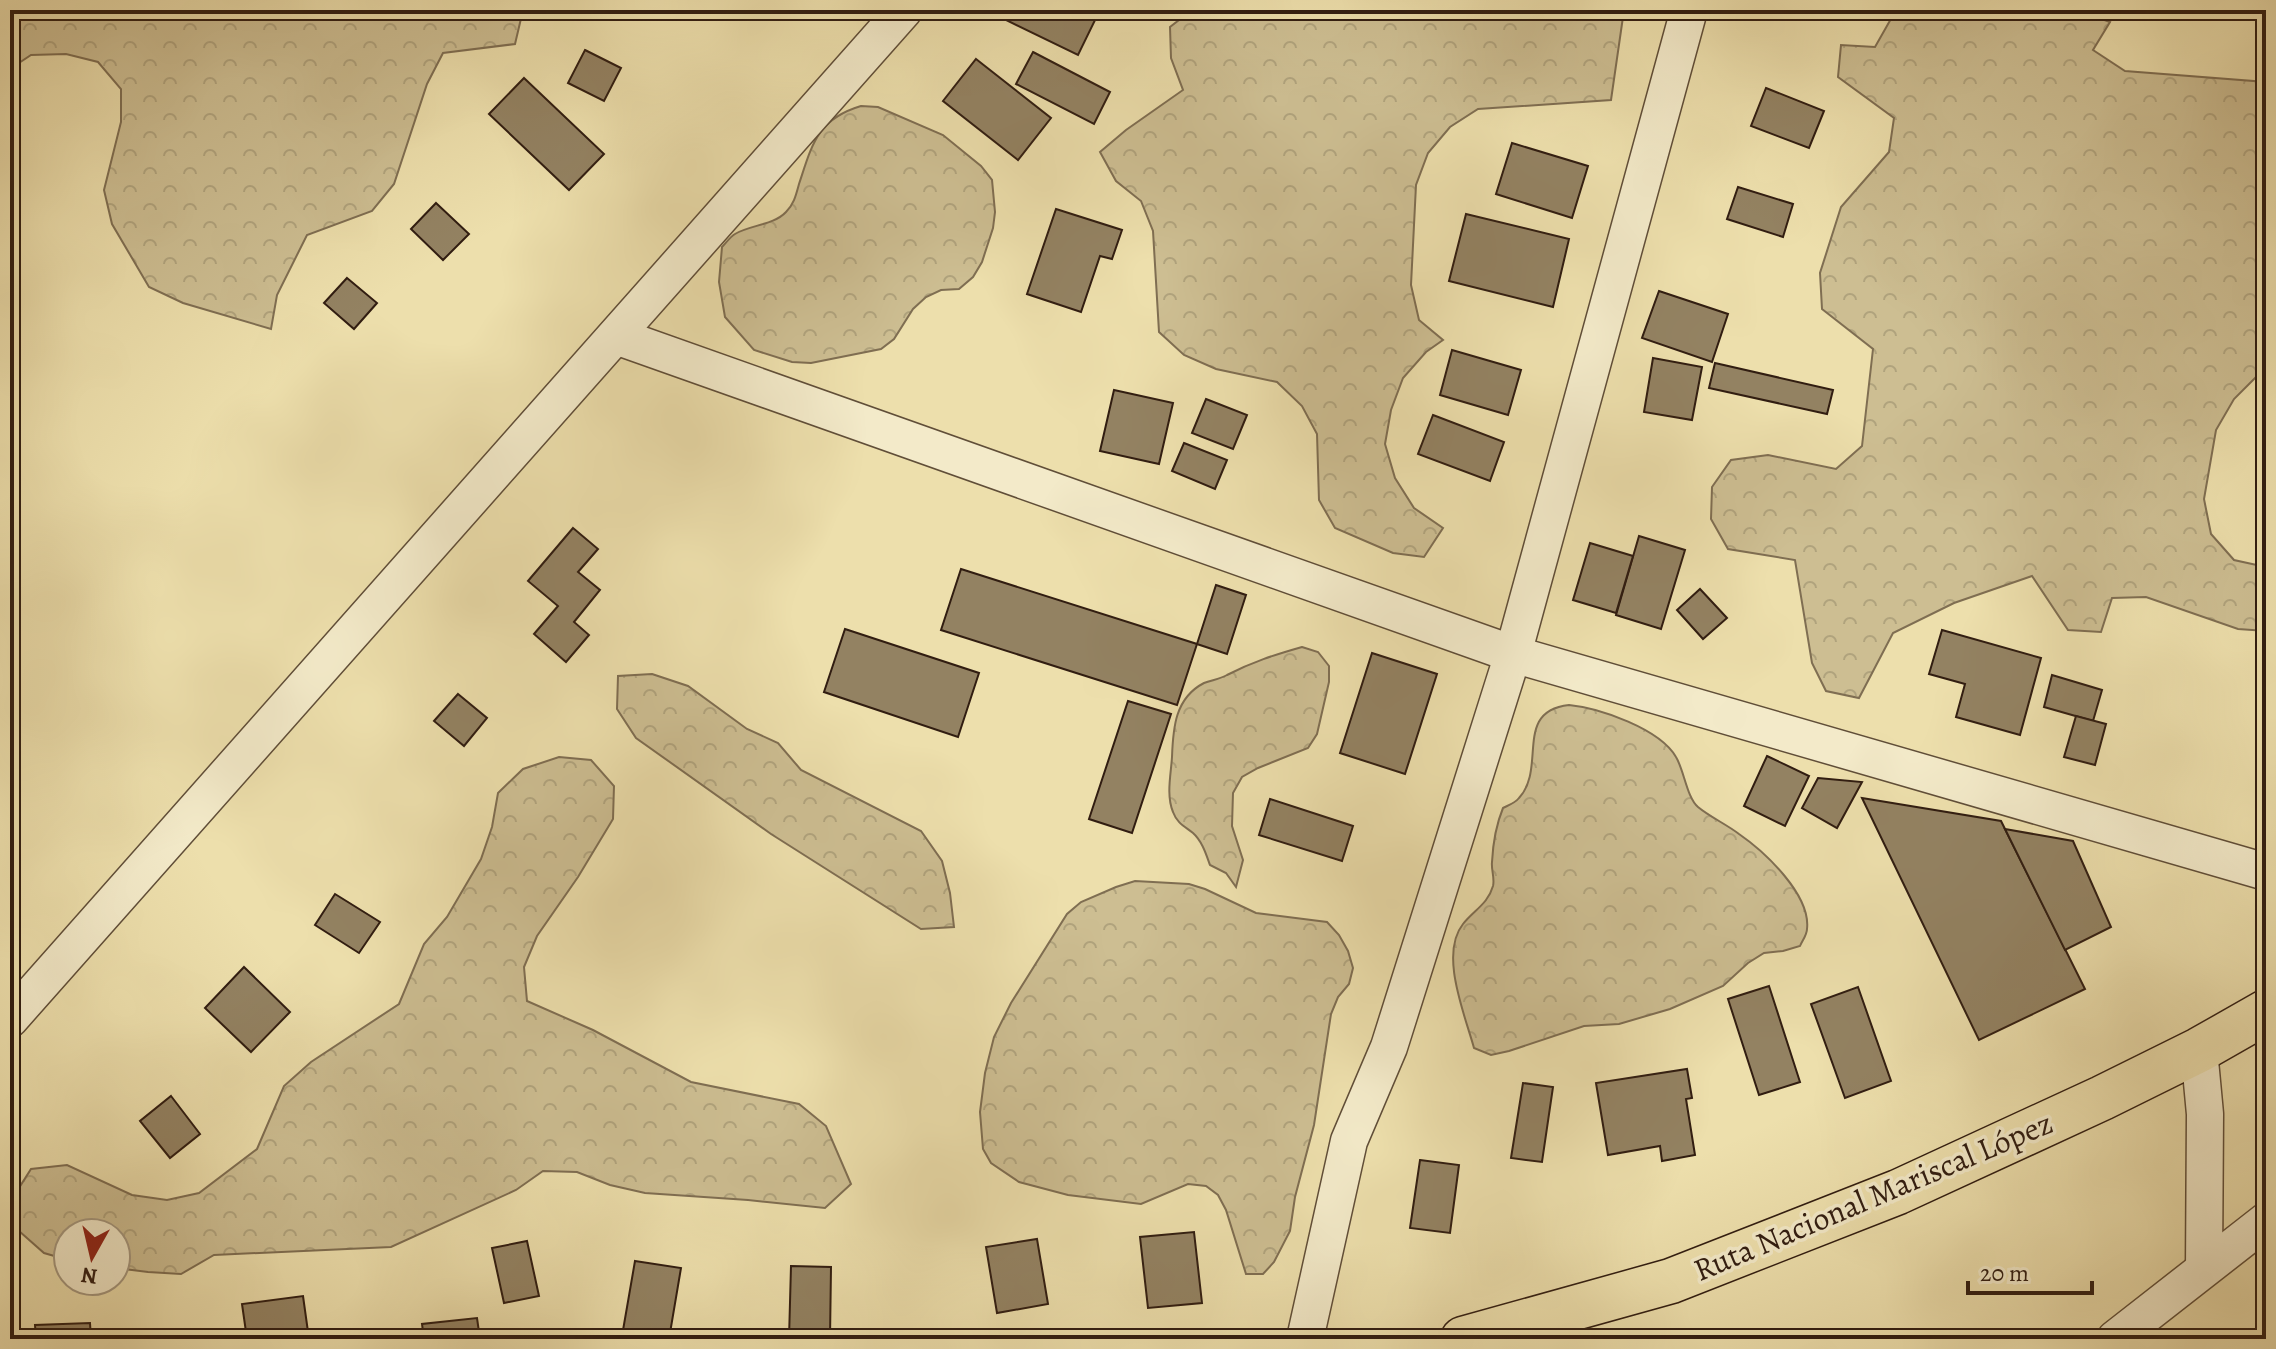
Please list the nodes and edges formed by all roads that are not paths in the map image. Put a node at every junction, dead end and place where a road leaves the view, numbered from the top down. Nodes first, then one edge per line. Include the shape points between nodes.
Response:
1 (904, 10) edge
2 (1689, 10) edge
3 (616, 336) junction
4 (1513, 654) junction
5 (2266, 872) edge
6 (2266, 1012) edge
7 (10, 1019) edge
8 (2199, 1050) junction
9 (2266, 1221) edge
10 (2204, 1268) junction
11 (1305, 1339) edge
12 (1463, 1339) edge
13 (2115, 1339) edge

1 - 3 street
2 - 4 street
3 - 4 street
3 - 7 street
4 - 5 street
4 - 11 street via 1389,1047 1349,1141
6 - 8 highway, Ruta Nacional Mariscal López
8 - 10 street via 2205,1114
8 - 12 highway, Ruta Nacional Mariscal López via 1870,1203 1671,1281
9 - 10 street
10 - 13 street

